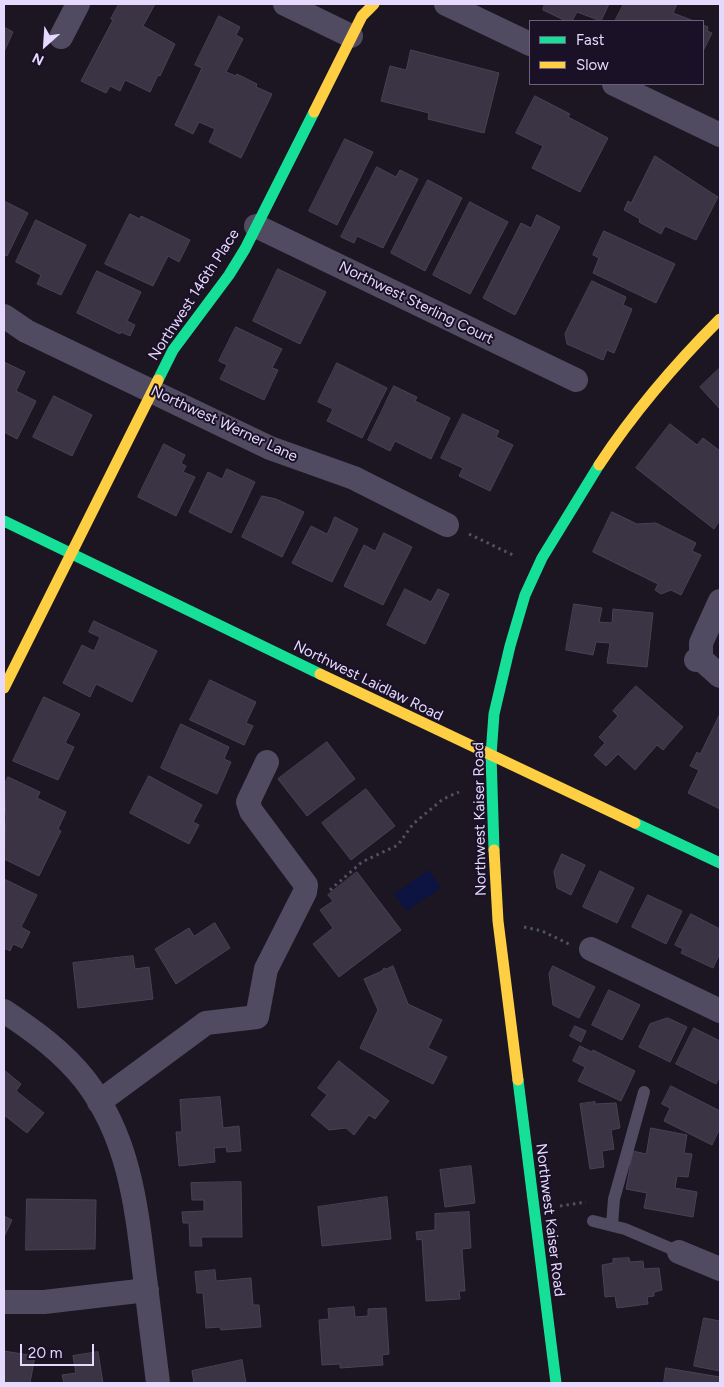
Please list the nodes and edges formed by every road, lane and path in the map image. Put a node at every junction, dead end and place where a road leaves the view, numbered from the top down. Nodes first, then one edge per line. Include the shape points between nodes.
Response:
1 (78, 4) edge
2 (285, 4) edge
3 (374, 4) edge
4 (446, 4) edge
5 (351, 36) junction
6 (61, 37) dead end
7 (529, 44) edge
8 (616, 85) edge
9 (720, 135) edge
10 (256, 226) junction
11 (4, 316) edge
12 (720, 319) edge
13 (576, 380) dead end
14 (151, 390) junction
15 (4, 521) edge
16 (447, 525) joint
17 (70, 552) junction
18 (538, 567) junction
19 (720, 601) edge
20 (720, 676) edge
21 (4, 688) edge
22 (491, 755) junction
23 (267, 762) dead end
24 (459, 792) dead end
25 (720, 863) edge
26 (305, 892) junction
27 (498, 920) junction
28 (591, 949) joint
29 (720, 1011) edge
30 (4, 1012) edge
31 (644, 1092) dead end
32 (99, 1102) junction
33 (614, 1199) junction
34 (534, 1209) junction
35 (593, 1221) dead end
36 (612, 1225) junction
37 (679, 1252) joint
38 (720, 1269) edge
39 (147, 1290) junction
40 (4, 1302) edge
41 (158, 1383) edge
42 (556, 1383) edge

1 - 6 street
2 - 5 street
3 - 5 main road, Northwest 146th Place via 362,16
4 - 7 street
5 - 10 main road, Northwest 146th Place
8 - 9 street
10 - 13 street, Northwest Sterling Court
10 - 14 main road, Northwest 146th Place via 229,275 173,350
11 - 14 street, Northwest Werner Lane via 26,331
12 - 18 main road, Northwest Kaiser Road via 684,355 630,420 581,492
14 - 16 street, Northwest Werner Lane via 270,448 354,478
14 - 17 main road, Northwest 146th Place
15 - 17 main road, Northwest Laidlaw Road
16 - 18 path
17 - 21 main road, Northwest 146th Place
17 - 22 main road, Northwest Laidlaw Road
18 - 22 main road, Northwest Kaiser Road via 525,595 510,646 494,714
19 - 20 street via 701,644 699,659
22 - 25 main road, Northwest Laidlaw Road
22 - 27 main road, Northwest Kaiser Road
23 - 26 street via 248,802 251,811 302,877
24 - 26 path via 443,799 413,824 398,845 362,862 335,887 324,893
26 - 32 street via 266,969 257,1017 206,1023
27 - 28 path via 542,930 582,949
27 - 34 main road, Northwest Kaiser Road
28 - 29 street
30 - 32 street via 47,1040 84,1079
31 - 33 lane
32 - 39 street via 124,1153 136,1205
33 - 34 path
33 - 36 lane
34 - 42 main road, Northwest Kaiser Road
35 - 36 lane
36 - 37 lane
37 - 38 street
39 - 40 street via 44,1302
39 - 41 street

